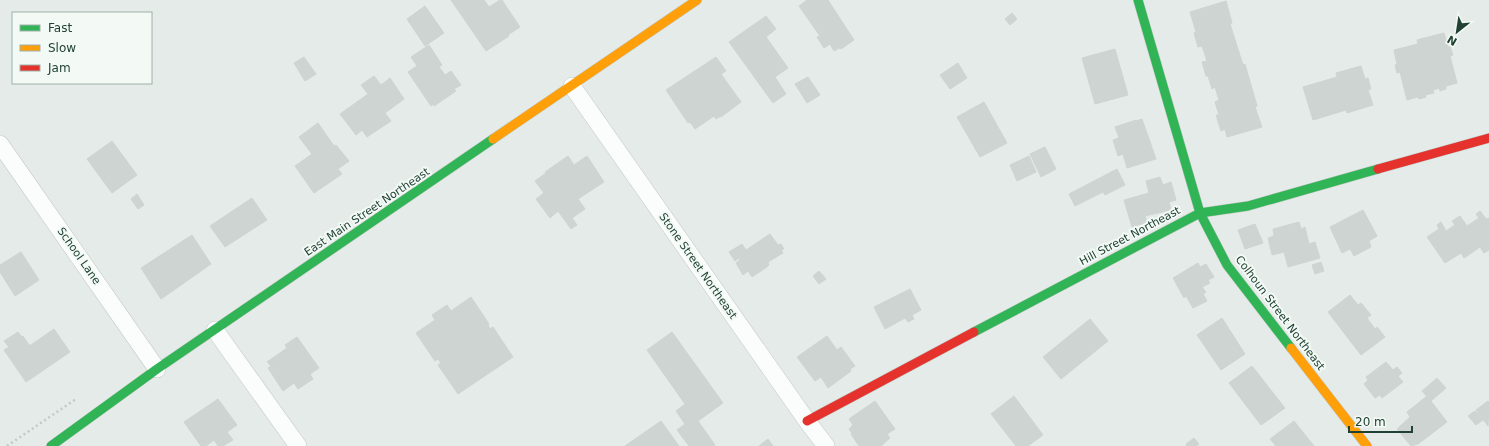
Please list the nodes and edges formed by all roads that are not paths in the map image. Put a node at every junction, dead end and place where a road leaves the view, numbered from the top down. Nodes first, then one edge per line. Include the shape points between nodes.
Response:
1 (697, 0) edge
2 (1138, 0) edge
3 (572, 86) junction
4 (1489, 138) edge
5 (0, 144) edge
6 (1200, 213) junction
7 (215, 330) junction
8 (157, 369) junction
9 (807, 421) junction
10 (51, 446) edge
11 (298, 446) edge
12 (826, 446) edge
13 (1367, 446) edge

1 - 3 street, East Main Street Northeast
2 - 6 street, Colhoun Street Northeast
3 - 7 street, East Main Street Northeast
3 - 9 street, Stone Street Northeast
4 - 6 street, Hill Street Northeast via 1248,206
5 - 8 street, School Lane
6 - 9 street, Hill Street Northeast
6 - 13 street, Colhoun Street Northeast via 1227,265
7 - 8 street, East Main Street Northeast
7 - 11 street
8 - 10 street, East Main Street Northeast
9 - 12 street, Stone Street Northeast

